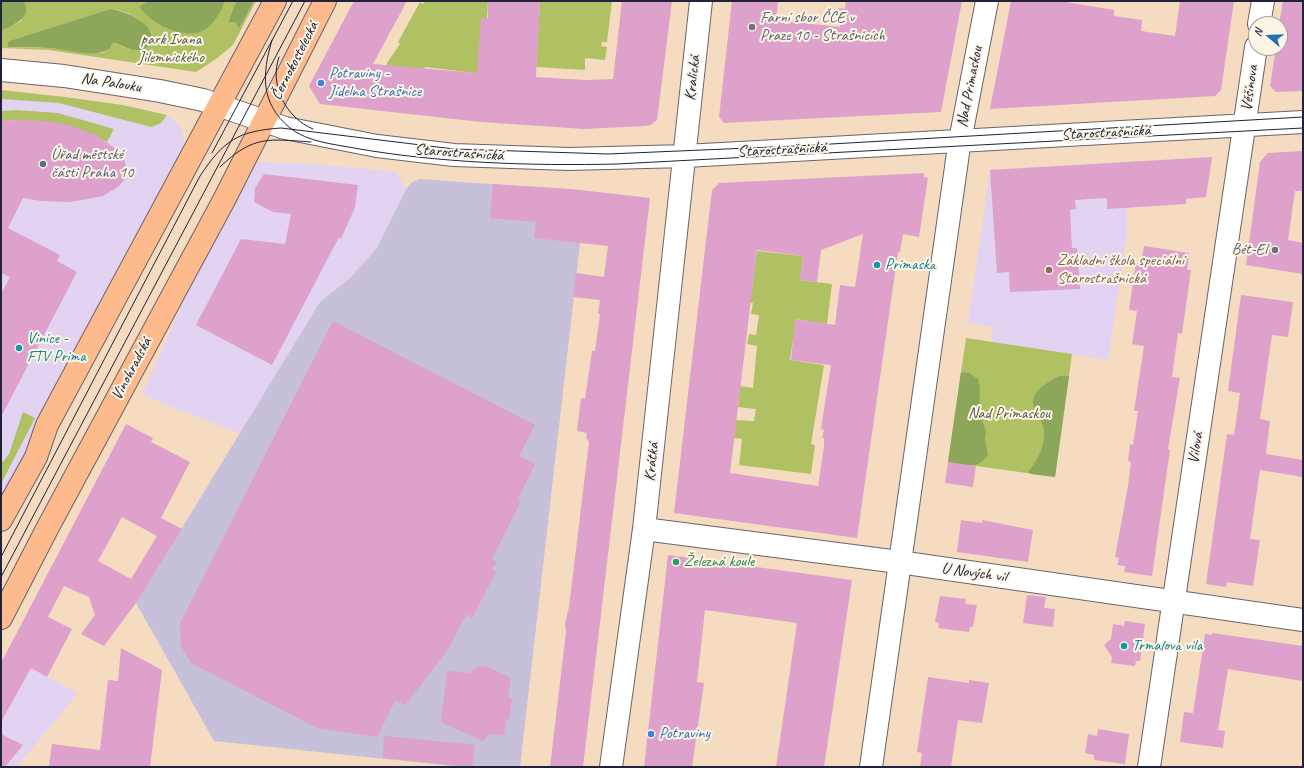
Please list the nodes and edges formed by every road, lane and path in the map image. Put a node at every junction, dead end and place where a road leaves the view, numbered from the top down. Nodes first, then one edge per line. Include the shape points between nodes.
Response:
1 (325, 1) edge
2 (701, 1) edge
3 (987, 1) edge
4 (1263, 1) edge
5 (272, 7) edge
6 (1260, 16) edge
7 (1255, 56) edge
8 (1, 70) edge
9 (220, 106) junction
10 (265, 121) junction
11 (1303, 122) edge
12 (1244, 127) junction
13 (960, 141) junction
14 (684, 156) junction
15 (1, 520) edge
16 (644, 529) junction
17 (899, 562) junction
18 (1172, 601) junction
19 (1, 618) edge
20 (1303, 620) edge
21 (611, 767) edge
22 (871, 767) edge
23 (1149, 767) edge

1 - 10 main road, Černokostelecká
2 - 14 street, Kralická
3 - 13 street, Nad Primaskou
4 - 6 street
5 - 9 main road
7 - 12 street, Věšínova
8 - 9 street, Na Palouku via 110,82 185,96
9 - 10 street, Na Palouku
9 - 15 main road via 48,425 36,457
10 - 14 street, Starostrašnická via 340,140 447,154 569,159
10 - 19 main road, Vinohradská
11 - 12 street, Starostrašnická
12 - 13 street, Starostrašnická
12 - 18 street, Vilová
13 - 14 street, Starostrašnická
13 - 17 street, Nad Primaskou
14 - 16 street, Krátká
16 - 17 street, U Nových vil
16 - 21 street, Krátká
17 - 18 street, U Nových vil
17 - 22 street, Nad Primaskou
18 - 20 street, U Nových vil
18 - 23 street, Vilová

